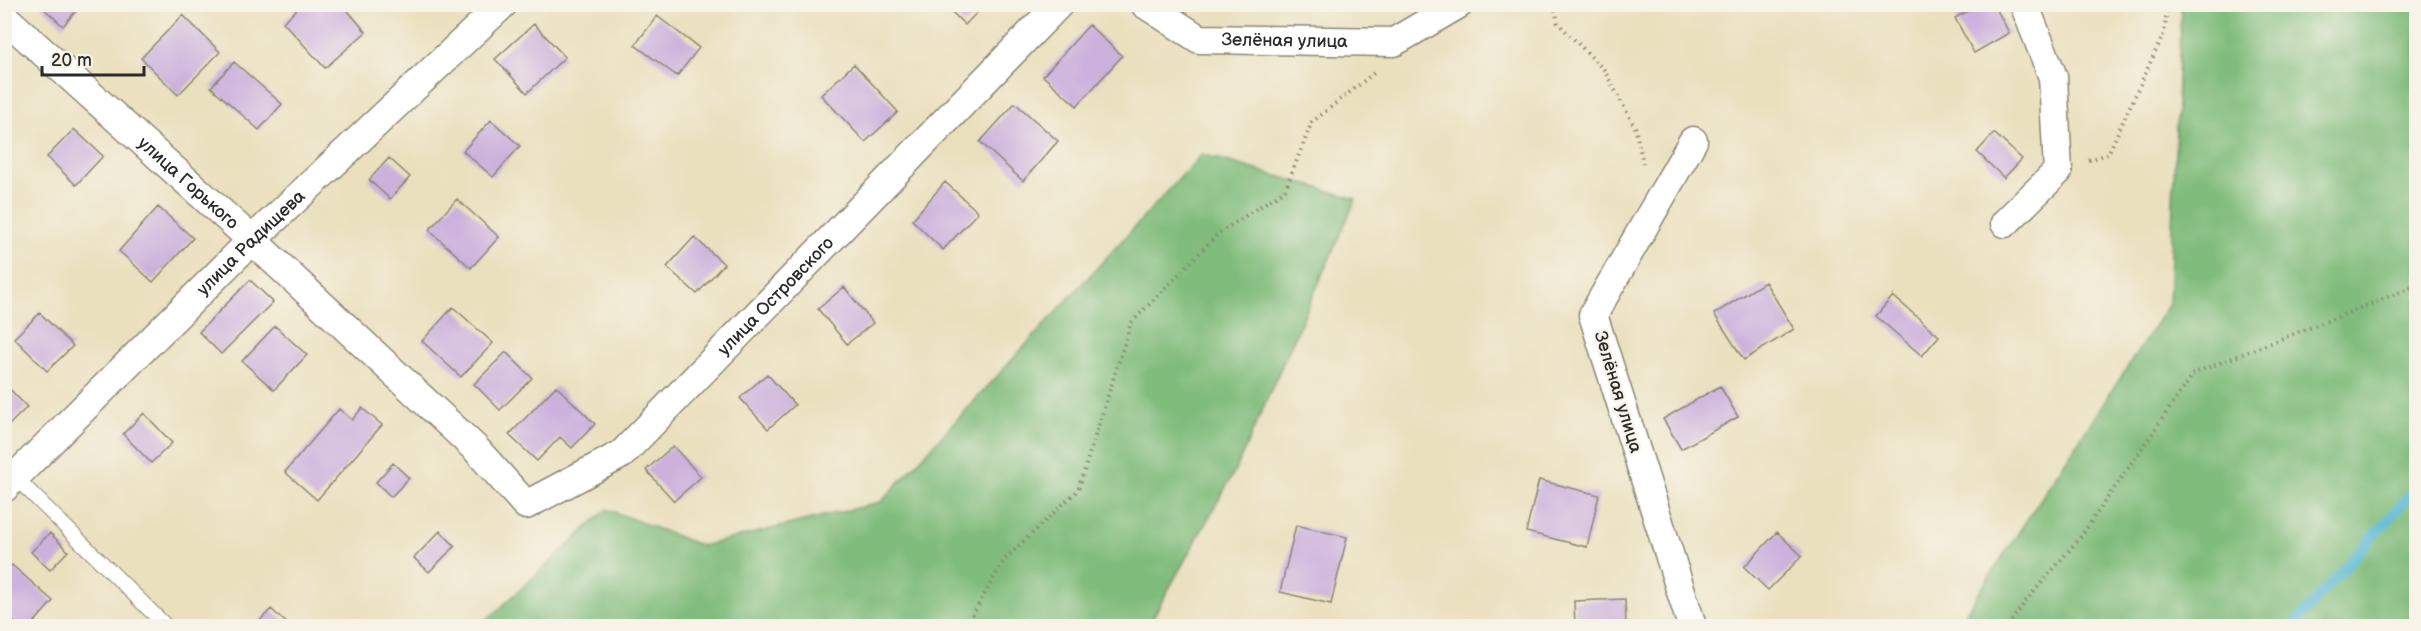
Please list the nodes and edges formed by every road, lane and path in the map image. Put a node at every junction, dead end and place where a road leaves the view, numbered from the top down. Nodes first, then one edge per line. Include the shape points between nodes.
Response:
1 (503, 4) edge
2 (1059, 4) edge
3 (1145, 4) edge
4 (1459, 4) edge
5 (1554, 4) edge
6 (2024, 4) edge
7 (2168, 4) edge
8 (4, 17) edge
9 (1377, 71) dead end
10 (1693, 141) dead end
11 (2058, 171) junction
12 (1653, 211) junction
13 (2005, 223) dead end
14 (252, 240) junction
15 (2416, 286) edge
16 (475, 448) joint
17 (10, 482) edge
18 (166, 627) edge
19 (966, 627) edge
20 (1692, 627) edge
21 (2008, 627) edge

1 - 14 street, улица Радищева
2 - 16 street, улица Островского via 622,454 525,505
3 - 4 street, Зелёная улица via 1199,39 1394,42
5 - 12 path via 1558,23 1604,70 1635,127
6 - 11 street via 2053,77
7 - 11 path via 2164,33 2108,154
8 - 14 street, улица Горького
9 - 19 path via 1312,122 1285,190 1219,233 1131,323 1078,490 1005,559
10 - 12 street, Зелёная улица
11 - 13 street
12 - 20 street, Зелёная улица via 1593,315
14 - 16 street, улица Горького
14 - 17 street, улица Радищева
15 - 21 path via 2194,373 2079,539
17 - 18 lane

